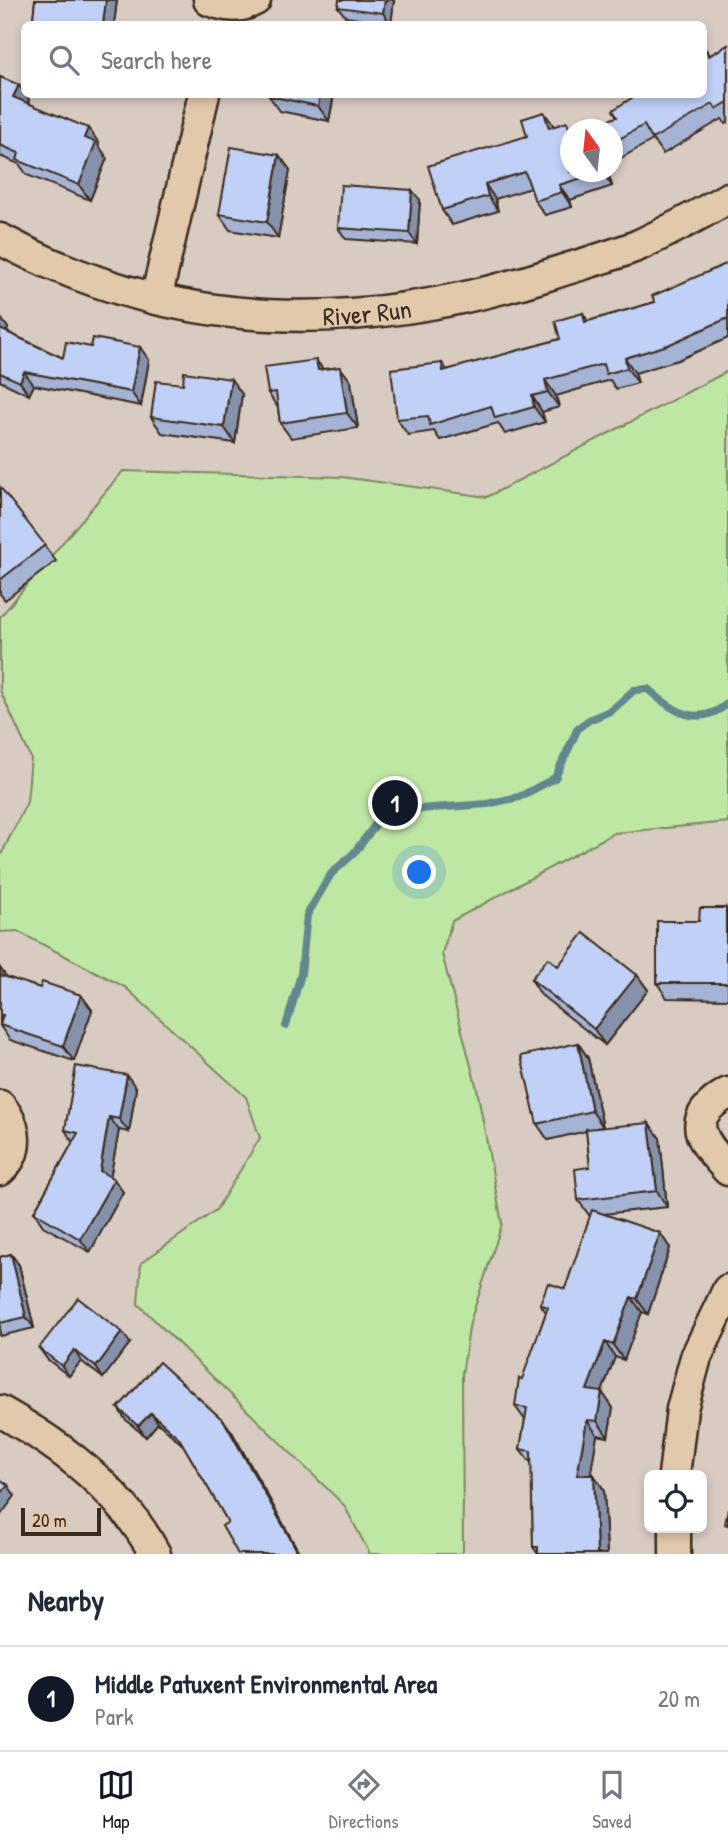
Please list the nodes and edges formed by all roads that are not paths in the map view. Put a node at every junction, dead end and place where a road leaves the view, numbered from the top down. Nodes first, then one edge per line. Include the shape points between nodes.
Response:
1 (254, 0) edge
2 (218, 10) edge
3 (203, 98) edge
4 (728, 198) edge
5 (0, 239) edge
6 (156, 299) junction
7 (728, 1093) edge
8 (0, 1106) edge
9 (0, 1170) edge
10 (728, 1170) edge
11 (728, 1290) edge
12 (0, 1411) edge
13 (675, 1470) edge
14 (675, 1533) edge
15 (155, 1554) edge
16 (675, 1554) edge

1 - 2 street
3 - 6 street
4 - 6 street, River Run via 637,246 452,301 323,317 260,316
5 - 6 street, River Run via 38,260
7 - 10 street via 701,1115 699,1131
8 - 9 street via 15,1134 13,1150
11 - 13 street via 696,1357 682,1409
12 - 15 street via 80,1463 131,1516
14 - 16 street

